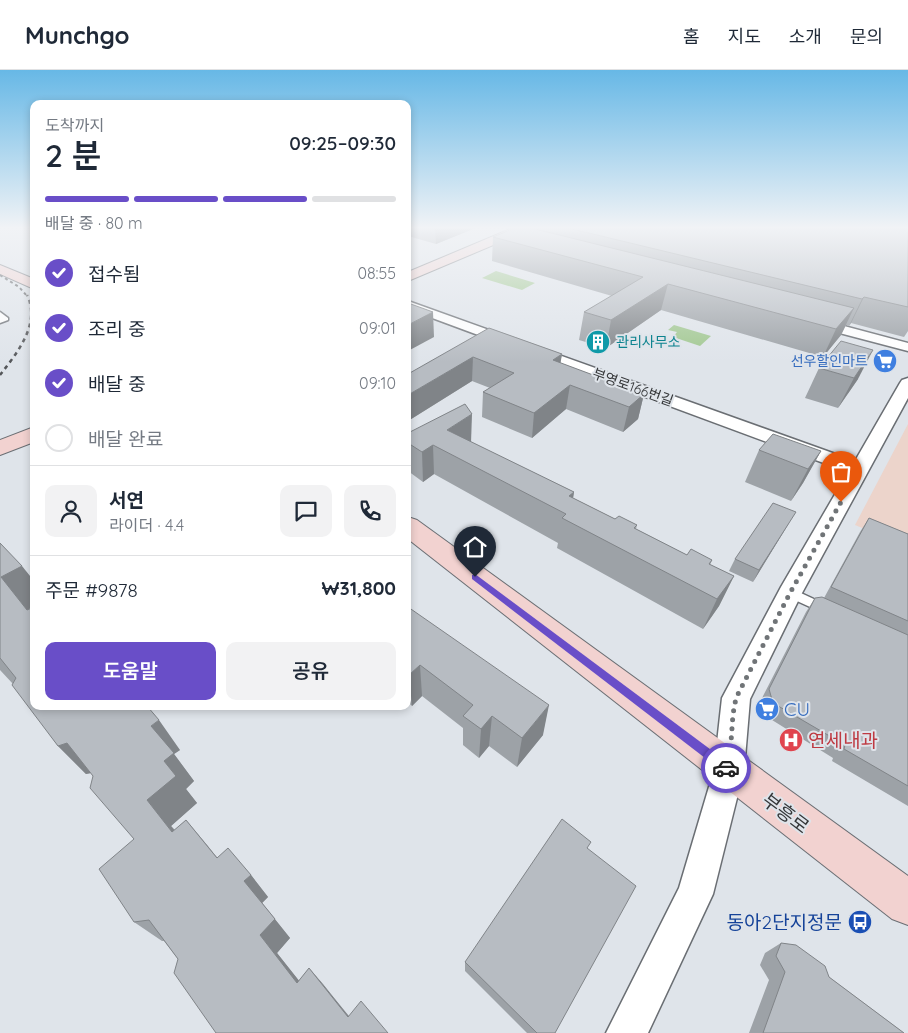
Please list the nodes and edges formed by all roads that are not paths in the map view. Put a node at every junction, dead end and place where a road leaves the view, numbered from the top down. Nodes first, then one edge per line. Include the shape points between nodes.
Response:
1 (8, 272) edge
2 (30, 283) edge
3 (411, 306) edge
4 (0, 314) edge
5 (803, 319) edge
6 (0, 320) edge
7 (908, 346) edge
8 (908, 382) edge
9 (30, 436) edge
10 (0, 448) edge
11 (859, 469) junction
12 (411, 528) edge
13 (790, 593) junction
14 (841, 616) edge
15 (729, 770) junction
16 (906, 894) edge
17 (627, 1033) edge

1 - 2 main road
3 - 11 street, 부영로166번길
4 - 6 lane via 6,319
5 - 7 street
8 - 11 street
9 - 10 main road
11 - 13 street
12 - 15 main road, 부흥로
13 - 14 lane
13 - 15 street via 736,698
15 - 16 main road, 부흥로
15 - 17 street via 695,894

